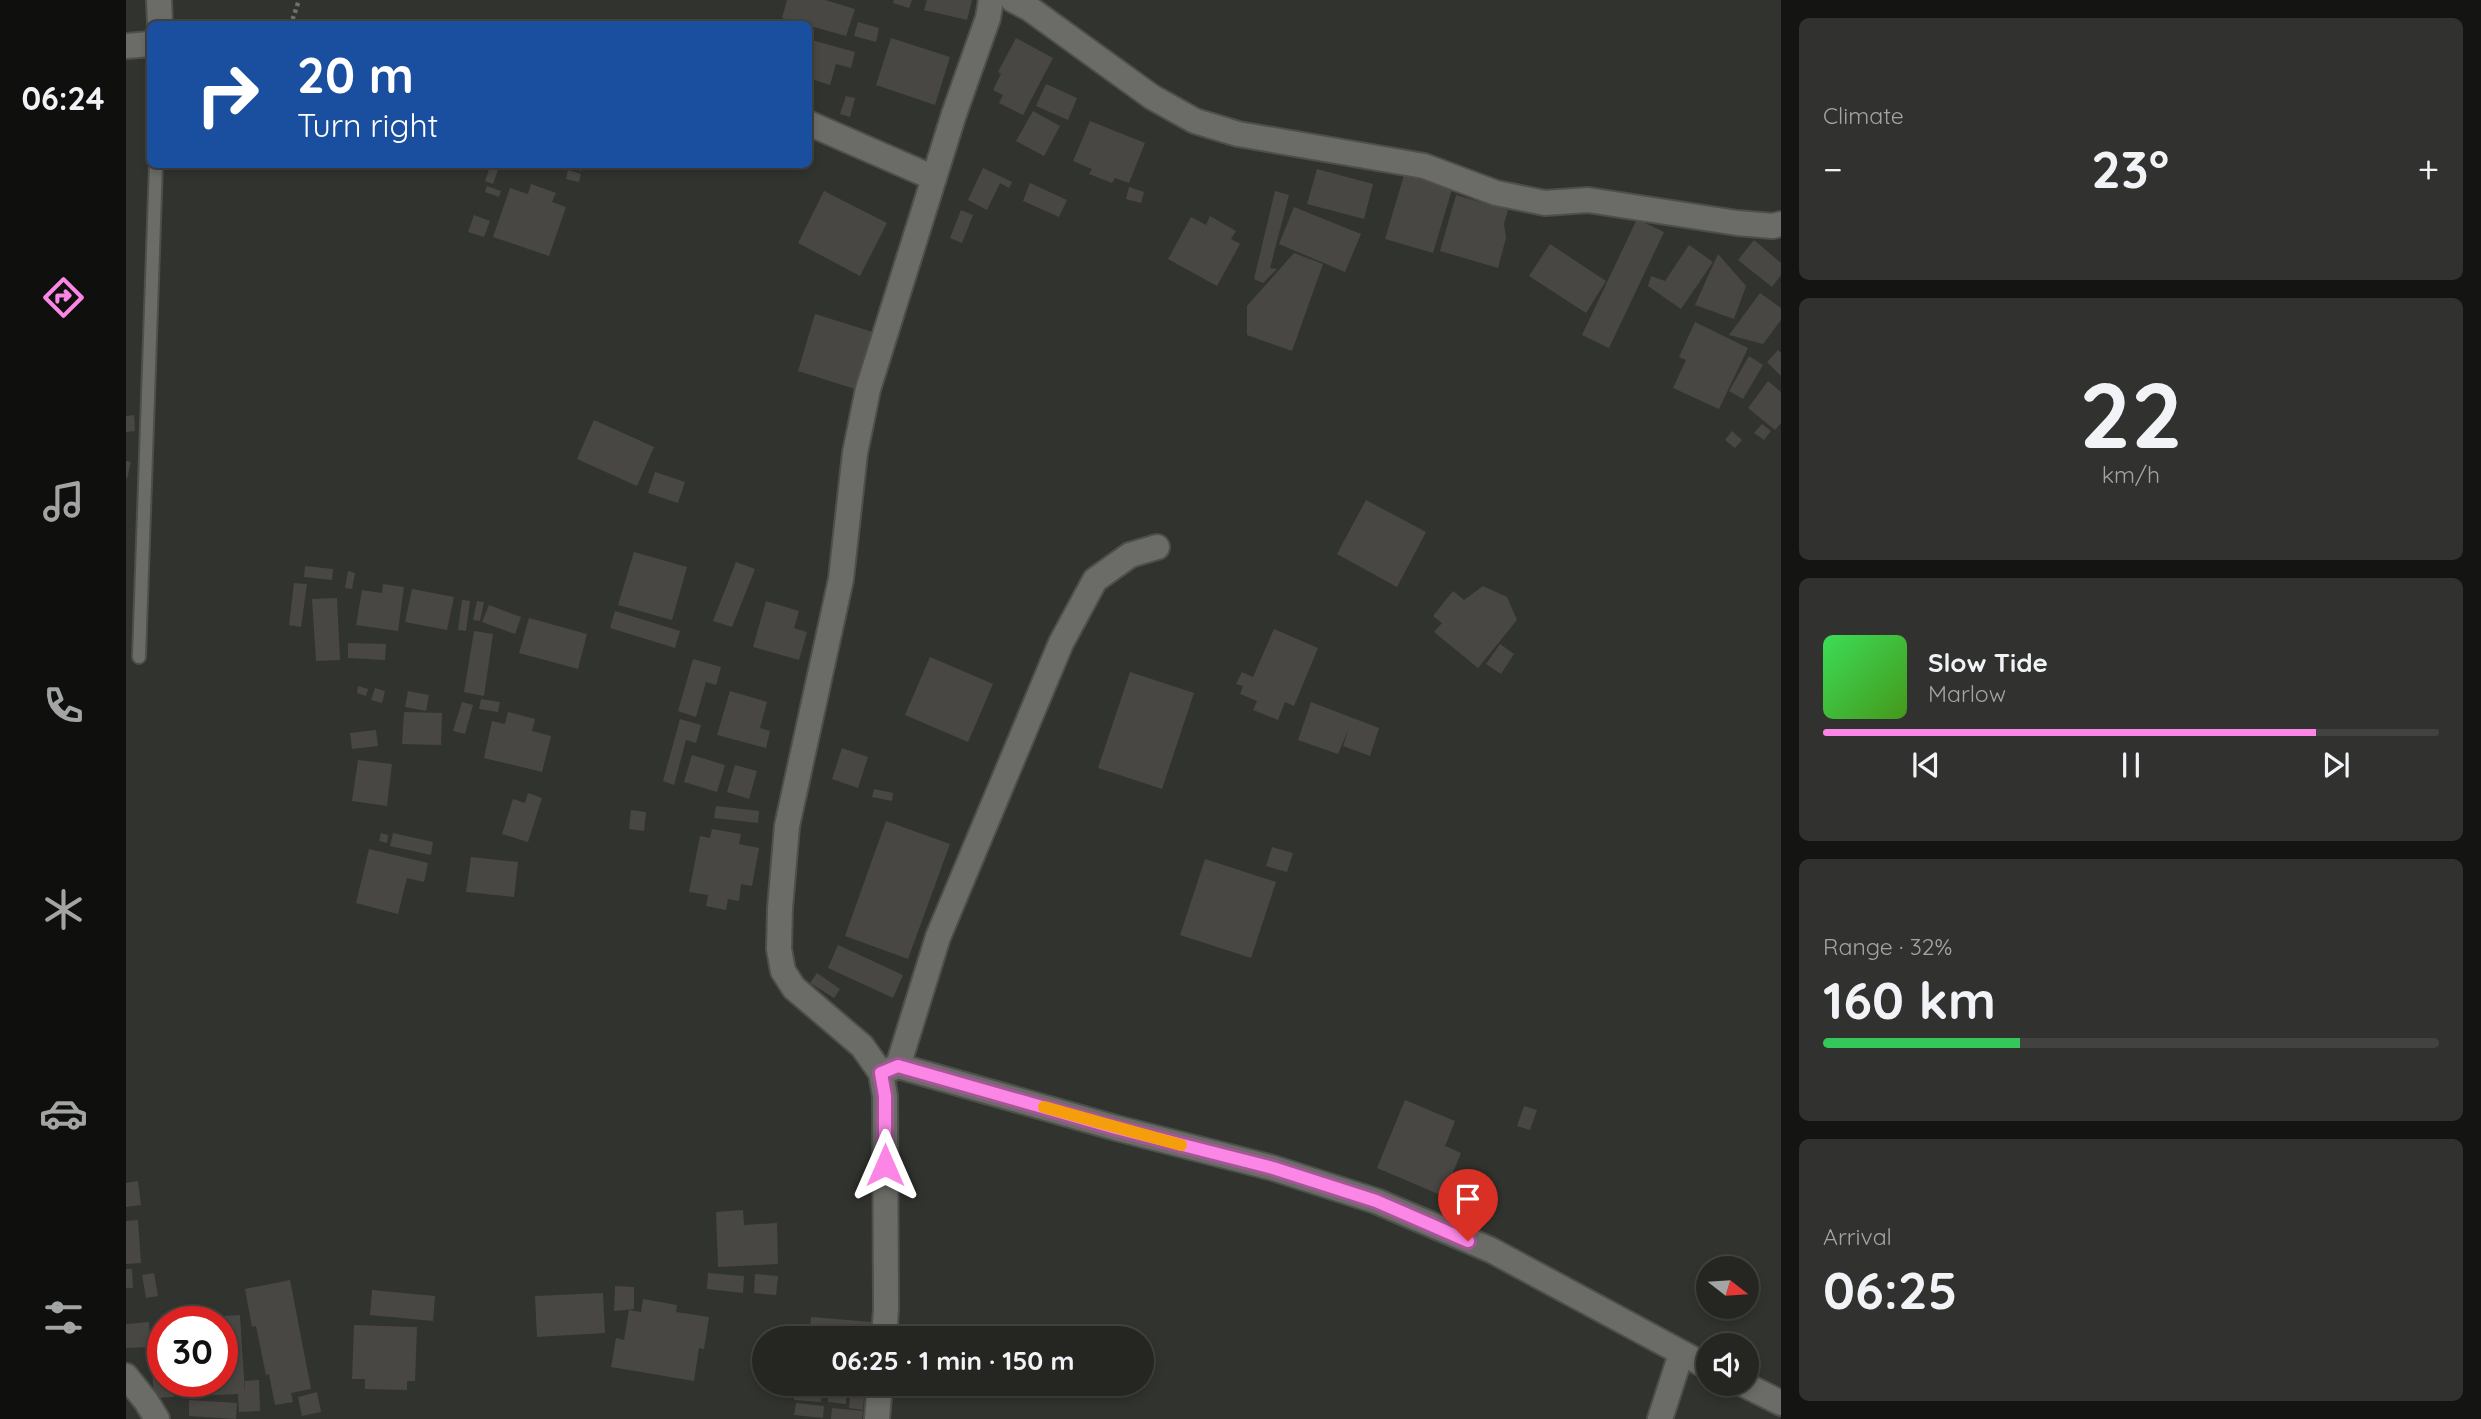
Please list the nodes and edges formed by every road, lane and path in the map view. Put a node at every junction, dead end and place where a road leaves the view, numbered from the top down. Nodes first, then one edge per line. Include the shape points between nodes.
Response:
1 (159, 0) edge
2 (299, 0) edge
3 (992, 0) edge
4 (1013, 0) edge
5 (160, 21) edge
6 (290, 21) edge
7 (147, 44) edge
8 (126, 46) edge
9 (812, 125) edge
10 (156, 168) edge
11 (934, 178) junction
12 (1781, 224) edge
13 (1157, 547) dead end
14 (139, 657) dead end
15 (889, 1070) junction
16 (885, 1326) edge
17 (1681, 1354) junction
18 (1696, 1361) edge
19 (126, 1376) edge
20 (1759, 1392) edge
21 (879, 1396) edge
22 (1781, 1402) edge
23 (156, 1419) edge
24 (877, 1419) edge
25 (1660, 1419) edge

1 - 5 street
2 - 6 path
3 - 11 street
4 - 12 street via 1152,97 1195,121 1238,134 1424,166 1496,193 1545,203 1588,200 1737,223
7 - 8 street
9 - 11 street
10 - 14 lane
11 - 15 street via 867,389 841,579 787,826 780,908 779,949 783,971 794,988
13 - 15 street via 1130,555 1095,580 1061,643 937,937
15 - 16 street via 885,1096
15 - 17 street via 1273,1168 1376,1201 1491,1251
17 - 18 street
17 - 25 street
19 - 23 street
20 - 22 street
21 - 24 street

